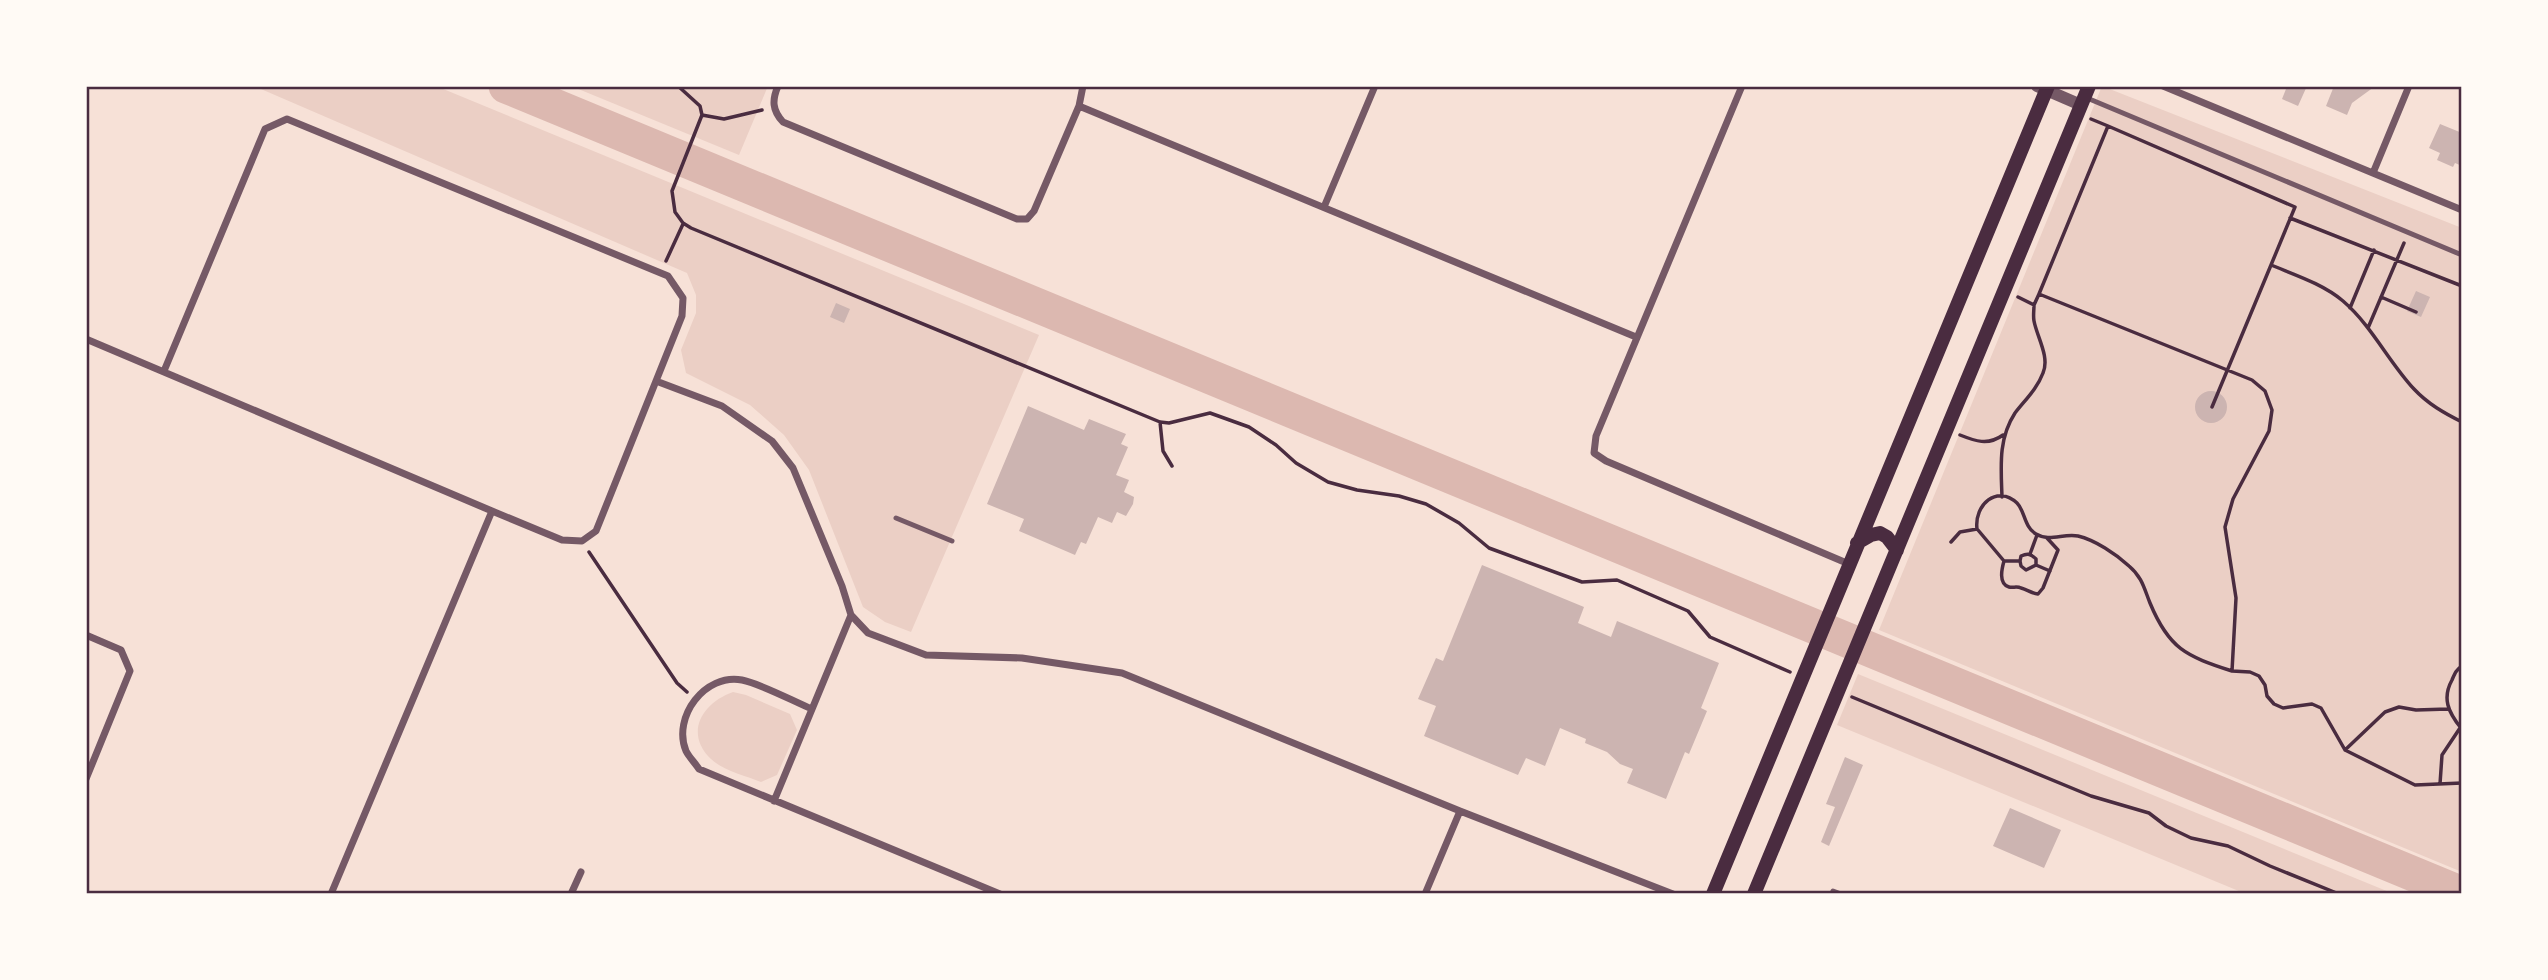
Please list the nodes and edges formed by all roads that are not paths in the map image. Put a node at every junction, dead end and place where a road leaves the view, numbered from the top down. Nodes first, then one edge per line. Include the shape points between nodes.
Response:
1 (778, 86) edge
2 (1083, 86) edge
3 (1376, 86) edge
4 (1742, 86) edge
5 (2163, 86) edge
6 (2409, 86) edge
7 (2044, 87) edge
8 (2085, 96) edge
9 (1079, 106) junction
10 (2373, 173) junction
11 (1324, 208) junction
12 (2462, 210) edge
13 (2462, 254) edge
14 (1636, 337) junction
15 (86, 339) edge
16 (164, 371) junction
17 (656, 381) junction
18 (492, 511) junction
19 (896, 518) dead end
20 (952, 541) dead end
21 (1857, 543) junction
22 (1897, 550) junction
23 (1849, 564) junction
24 (851, 615) junction
25 (86, 635) edge
26 (811, 709) junction
27 (86, 779) edge
28 (774, 802) junction
29 (1460, 811) junction
30 (581, 872) dead end
31 (1833, 891) dead end
32 (331, 894) edge
33 (572, 894) edge
34 (1000, 894) edge
35 (1425, 894) edge
36 (1673, 894) edge
37 (1713, 894) edge
38 (1754, 894) edge
39 (1841, 894) edge

1 - 9 street via 774,107 783,122 1017,219 1027,219 1034,211
2 - 9 street
3 - 11 street
4 - 14 street
5 - 10 street
6 - 10 street
7 - 8 street
7 - 21 main road
8 - 13 lane
8 - 22 main road
9 - 11 street
10 - 12 street
11 - 14 street
14 - 23 street via 1596,436 1594,453
15 - 16 street
16 - 17 street via 265,129 287,120 668,276 682,298 682,316
16 - 18 street
17 - 18 street via 596,531 582,541 562,540
17 - 24 street via 722,407 772,441 793,468
18 - 32 street
19 - 20 lane
21 - 22 main road via 1880,533
21 - 23 main road
22 - 38 main road via 1842,693
23 - 37 main road via 1797,674
24 - 26 street
24 - 29 street via 868,633 926,655 1022,658 1122,673
25 - 27 street via 121,650 130,671
26 - 28 street
26 - 28 street via 742,680 726,680 703,690 687,711 686,750 699,769
28 - 34 street
29 - 35 street
29 - 36 street
30 - 33 street
31 - 39 lane

